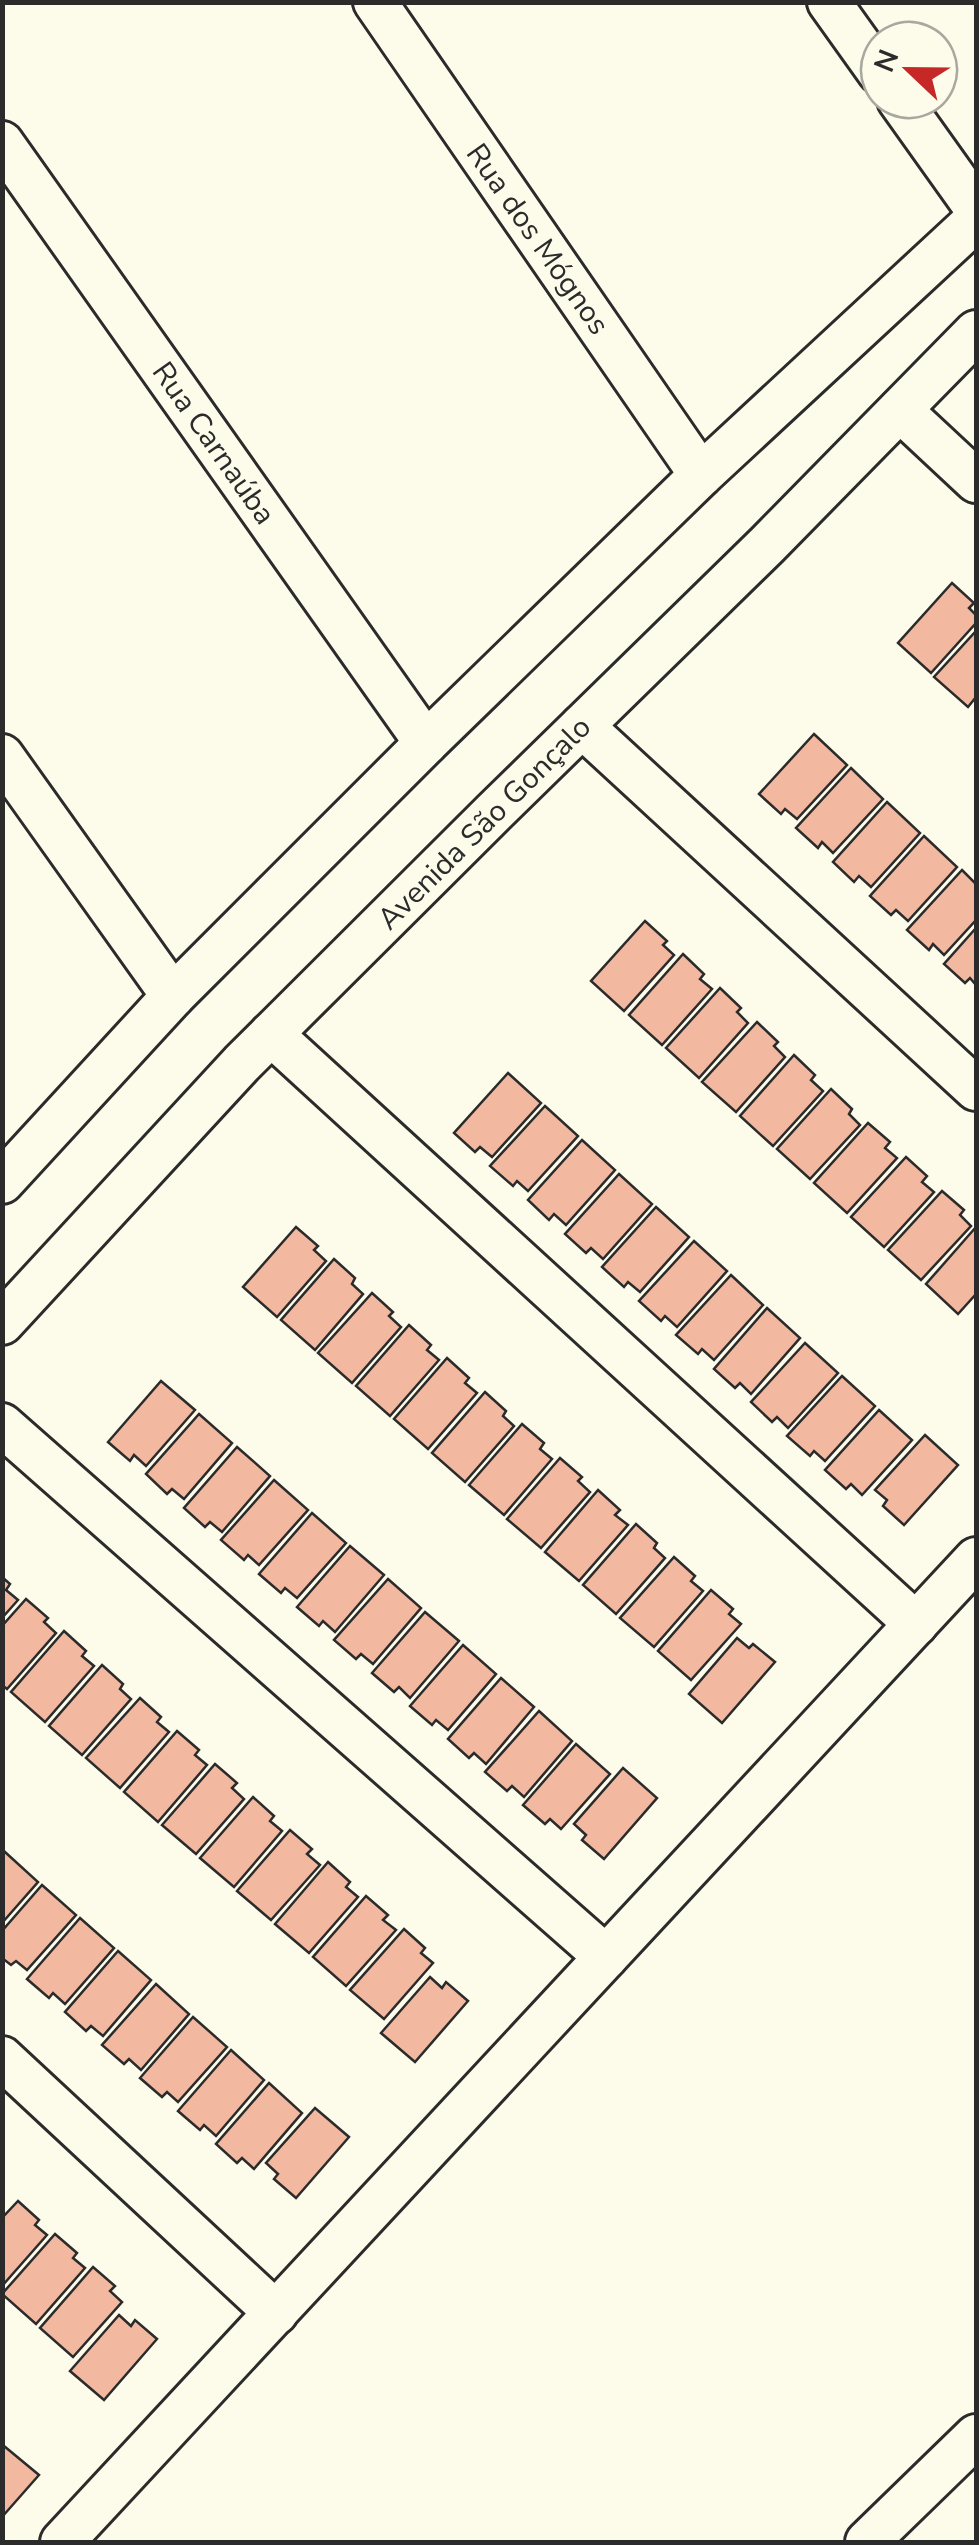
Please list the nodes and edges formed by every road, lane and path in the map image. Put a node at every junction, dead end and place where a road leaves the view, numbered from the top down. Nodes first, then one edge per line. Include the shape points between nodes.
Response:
1 (375, 2) edge
2 (829, 2) edge
3 (859, 44) edge
4 (913, 120) edge
5 (2, 143) edge
6 (976, 208) edge
7 (976, 220) edge
8 (976, 332) edge
9 (900, 410) junction
10 (702, 475) junction
11 (976, 481) edge
12 (582, 726) junction
13 (426, 744) junction
14 (2, 756) edge
15 (173, 996) junction
16 (272, 1034) junction
17 (976, 1088) edge
18 (2, 1182) edge
19 (2, 1323) edge
20 (2, 1425) edge
21 (976, 1559) edge
22 (916, 1624) junction
23 (606, 1957) junction
24 (2, 2058) edge
25 (276, 2313) junction
26 (976, 2436) edge
27 (62, 2542) edge
28 (868, 2542) edge

1 - 10 street, Rua dos Mógnos
2 - 3 street
4 - 6 street
5 - 13 street, Rua Carnaúba
7 - 10 street
8 - 9 street, Avenida São Gonçalo
9 - 11 street
9 - 12 street, Avenida São Gonçalo
10 - 13 street
12 - 16 street, Avenida São Gonçalo
12 - 17 street
13 - 15 street
14 - 15 street
15 - 18 street
16 - 19 street, Avenida São Gonçalo
16 - 22 street
20 - 23 street
21 - 22 street
22 - 23 street
23 - 25 street
24 - 25 street
25 - 27 street
26 - 28 street

